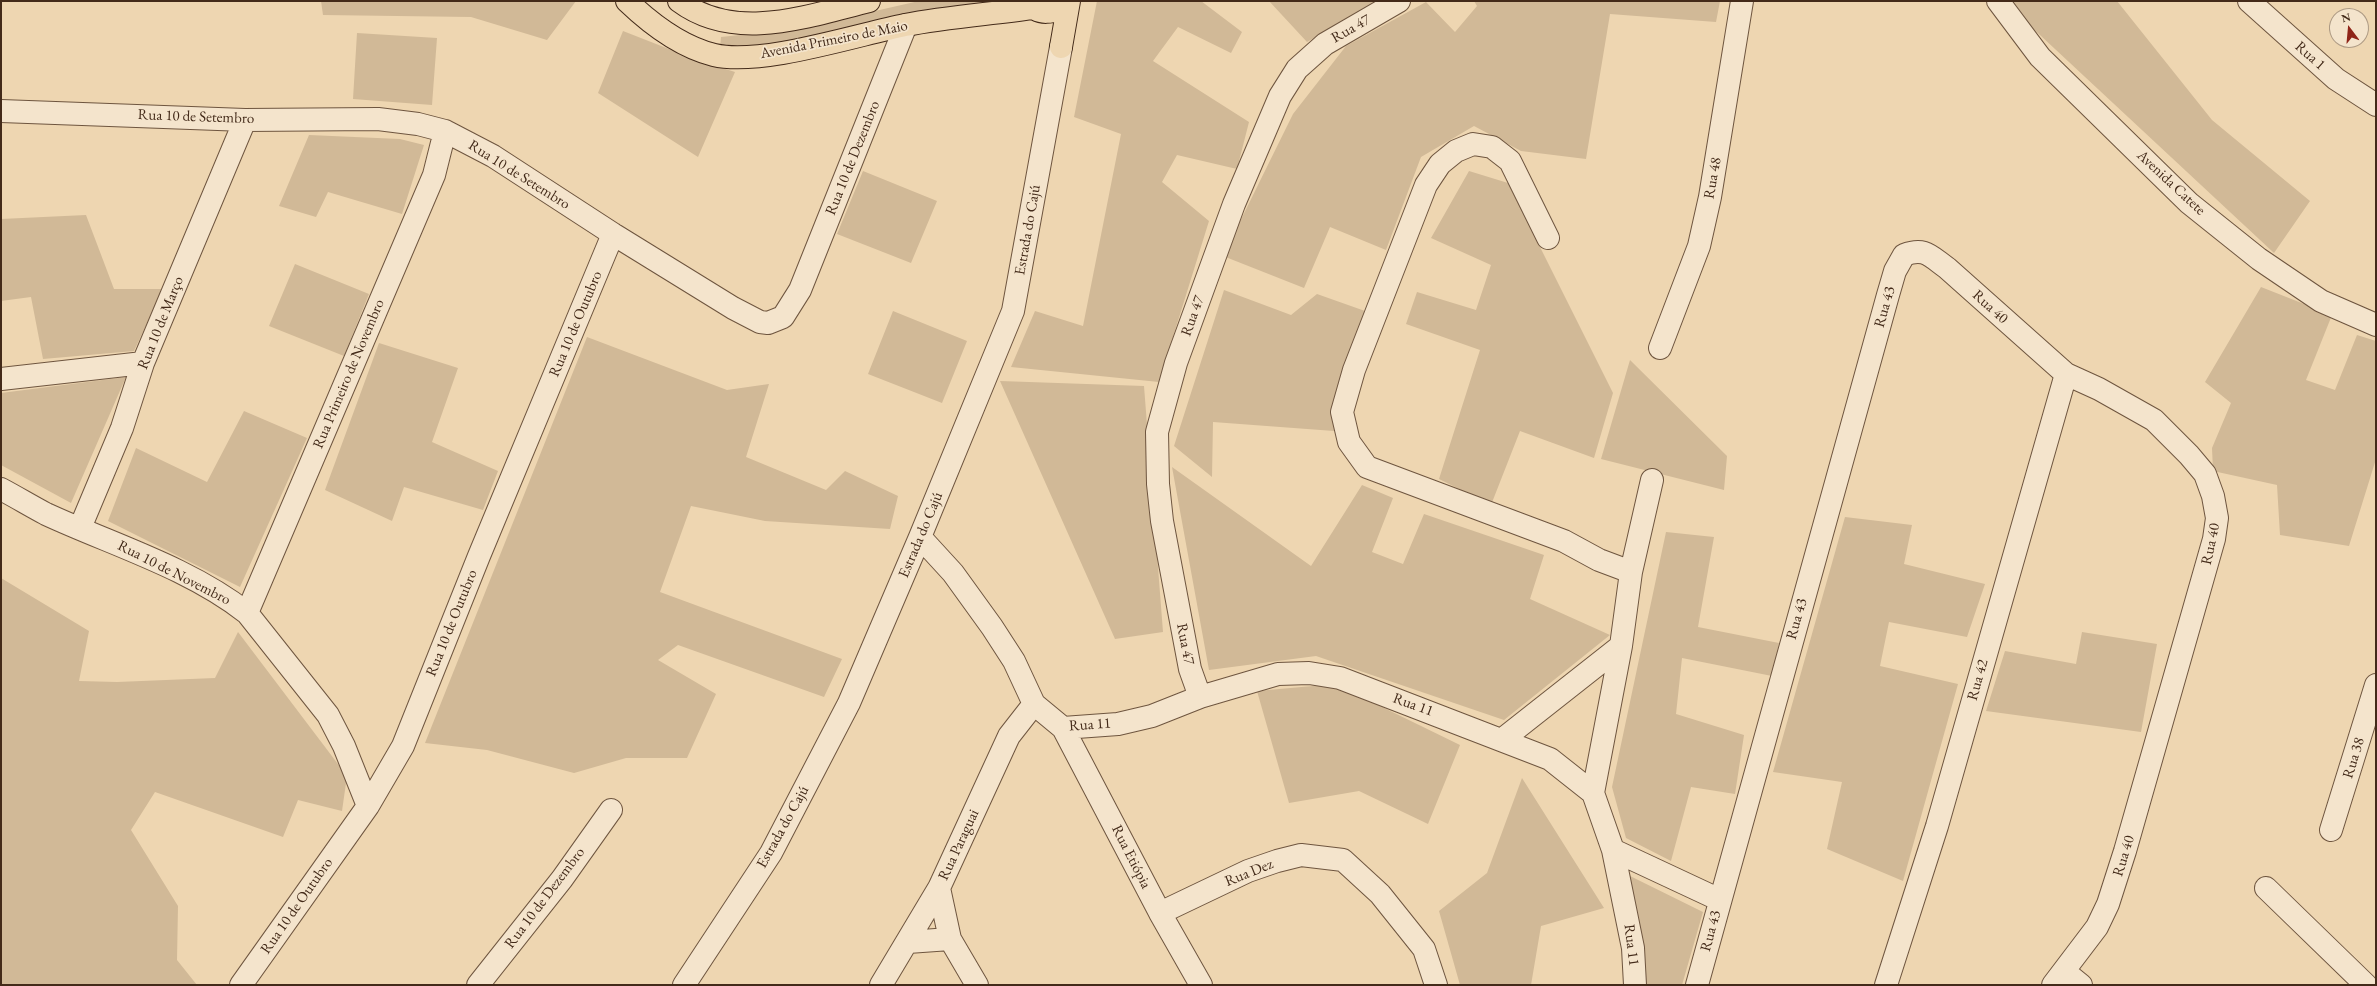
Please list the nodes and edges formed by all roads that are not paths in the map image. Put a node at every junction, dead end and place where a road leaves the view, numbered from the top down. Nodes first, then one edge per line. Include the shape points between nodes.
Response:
1 (627, 1) edge
2 (679, 1) edge
3 (869, 1) edge
4 (1068, 1) edge
5 (1398, 1) edge
6 (1742, 1) edge
7 (1998, 1) edge
8 (2248, 1) edge
9 (1035, 7) edge
10 (906, 25) junction
11 (1061, 47) junction
12 (2376, 104) edge
13 (1, 111) edge
14 (245, 120) junction
15 (445, 132) junction
16 (613, 234) junction
17 (1548, 238) dead end
18 (1904, 255) joint
19 (800, 290) joint
20 (2376, 325) edge
21 (1660, 348) dead end
22 (143, 363) junction
23 (2066, 374) junction
24 (1, 379) edge
25 (1652, 480) dead end
26 (1, 489) edge
27 (80, 528) junction
28 (920, 537) junction
29 (1631, 572) junction
30 (247, 613) junction
31 (1621, 646) junction
32 (2376, 685) edge
33 (1200, 697) junction
34 (1034, 704) junction
35 (1063, 728) junction
36 (1503, 739) junction
37 (1593, 793) junction
38 (368, 806) junction
39 (611, 810) dead end
40 (2331, 830) dead end
41 (1613, 850) junction
42 (939, 888) junction
43 (2266, 888) dead end
44 (1720, 900) junction
45 (1160, 913) junction
46 (950, 939) junction
47 (908, 942) junction
48 (2066, 981) edge
49 (241, 985) edge
50 (478, 985) edge
51 (684, 985) edge
52 (881, 985) edge
53 (977, 985) edge
54 (1202, 985) edge
55 (1436, 985) edge
56 (1635, 985) edge
57 (1697, 985) edge
58 (1886, 985) edge
59 (2366, 985) edge

1 - 10 main road, Avenida Primeiro de Maio via 673,38 714,55 751,57 785,52
2 - 3 main road, Avenida Primeiro de Maio via 693,12 726,23 753,24 802,17
4 - 9 main road, Estrada do Cajú via 1060,9
4 - 11 main road, Estrada do Cajú
5 - 33 street, Rua 47 via 1325,44 1297,69 1280,96 1234,204 1176,363 1157,432 1158,484 1162,521 1190,669
6 - 21 street, Rua 48 via 1699,246
7 - 20 street, Avenida Catete via 2040,57 2189,203 2259,259 2321,301
8 - 12 street, Rua 1 via 2336,79
9 - 10 main road, Avenida Primeiro de Maio
9 - 11 main road
10 - 19 street, Rua 10 de Dezembro
11 - 28 street, Estrada do Cajú via 1013,312
13 - 14 street, Rua 10 de Setembro
14 - 15 street, Rua 10 de Setembro via 378,119 418,124
14 - 22 street, Rua 10 de Março
15 - 16 street, Rua 10 de Setembro via 493,156
15 - 30 street, Rua Primeiro de Novembro via 434,175
16 - 19 street, Rua 10 de Setembro via 760,322 768,324 783,317
16 - 38 street, Rua 10 de Outubro via 403,746
17 - 29 street via 1510,161 1492,147 1473,144 1456,151 1440,164 1426,185 1354,370 1342,412 1349,442 1367,467 1564,542
18 - 23 street, Rua 40 via 1916,250 1929,255
18 - 44 street, Rua 43 via 1895,271 1886,302
22 - 24 street
22 - 27 street, Rua 10 de Março via 122,428
23 - 48 street, Rua 40 via 2154,420 2189,454 2205,474 2213,496 2216,518 2214,539 2126,852 2108,904
23 - 58 street, Rua 42 via 1937,826
25 - 29 street
26 - 27 street, Rua 10 de Novembro
27 - 30 street, Rua 10 de Novembro via 134,550 232,601
28 - 34 street via 953,573 992,627 1014,661
28 - 51 street, Estrada do Cajú via 849,703 771,853
29 - 31 street
30 - 38 street, Rua 10 de Novembro via 328,715 344,746
31 - 36 street
31 - 37 street
32 - 40 street, Rua 38
33 - 35 street, Rua 11 via 1152,716 1118,724
33 - 36 street, Rua 11 via 1278,674 1309,673 1340,678
34 - 35 street, Rua 11
34 - 42 street, Rua Paraguai via 1009,736
35 - 45 street, Rua Etiópia
36 - 37 street, Rua 11 via 1550,758
37 - 41 street, Rua 11
38 - 49 street, Rua 10 de Outubro
39 - 50 street, Rua 10 de Dezembro via 562,879
41 - 44 street
41 - 56 street, Rua 11 via 1633,948
42 - 46 street
42 - 47 street, Rua Paraguai
43 - 59 street
44 - 57 street, Rua 43
45 - 54 street, Rua Etiópia
45 - 55 street, Rua Dez via 1248,871 1277,861 1301,855 1343,860 1380,894 1424,949
46 - 47 street
46 - 53 street
47 - 52 street, Rua Paraguai

